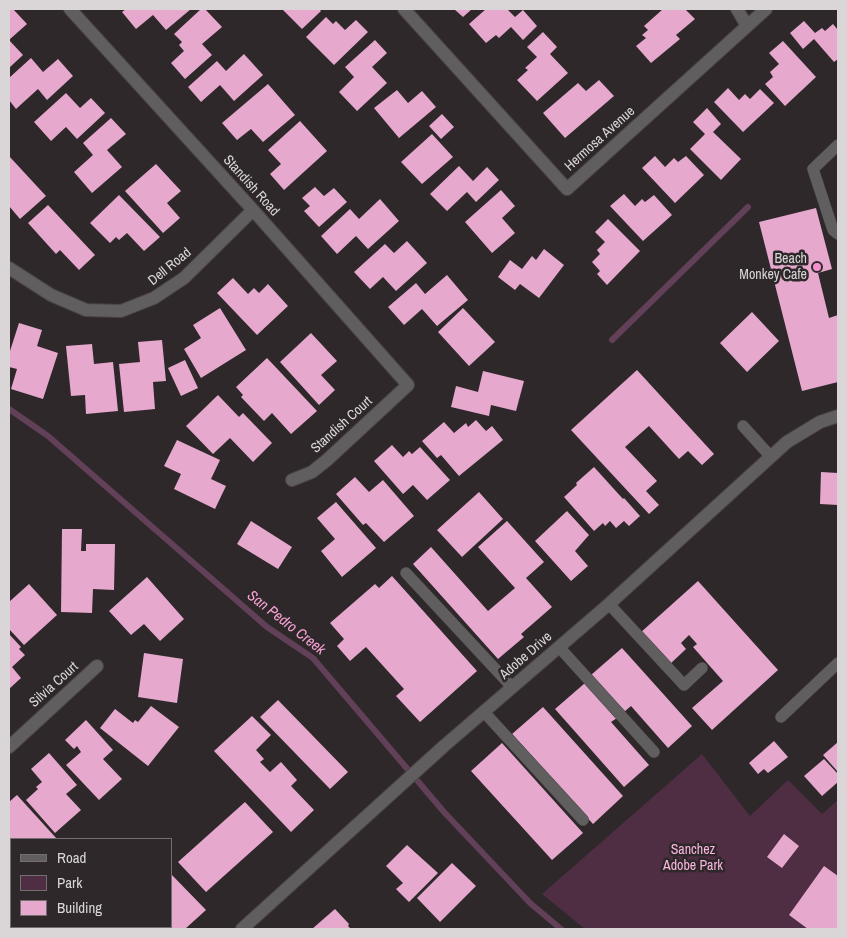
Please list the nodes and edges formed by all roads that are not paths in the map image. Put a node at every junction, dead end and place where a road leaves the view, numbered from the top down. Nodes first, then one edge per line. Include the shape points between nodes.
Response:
1 (70, 9) edge
2 (404, 9) edge
3 (737, 9) edge
4 (766, 9) edge
5 (747, 26) junction
6 (838, 145) edge
7 (253, 210) junction
8 (838, 234) edge
9 (9, 268) edge
10 (408, 385) joint
11 (838, 416) edge
12 (743, 426) dead end
13 (771, 457) junction
14 (292, 480) dead end
15 (406, 573) dead end
16 (609, 604) junction
17 (559, 647) junction
18 (838, 663) edge
19 (97, 666) dead end
20 (702, 668) dead end
21 (512, 687) junction
22 (484, 712) junction
23 (781, 717) dead end
24 (9, 747) edge
25 (654, 752) dead end
26 (582, 820) dead end
27 (242, 929) edge

1 - 7 street, Standish Road
2 - 5 street, Hermosa Avenue via 567,189
3 - 5 street
4 - 5 street, Hermosa Avenue
6 - 8 lane via 813,169 833,230
7 - 9 street, Dell Road via 184,278 154,298 121,311 86,310 51,295
7 - 10 street, Standish Road
10 - 14 street, Standish Court via 327,460 312,472
11 - 13 street, Adobe Drive via 820,422
12 - 13 lane
13 - 16 street, Adobe Drive
15 - 21 lane
16 - 17 street, Adobe Drive
16 - 20 lane via 684,685
17 - 21 street, Adobe Drive
17 - 25 lane
18 - 23 lane
19 - 24 street, Silvia Court
21 - 22 street, Adobe Drive
22 - 26 lane
22 - 27 street, Adobe Drive

